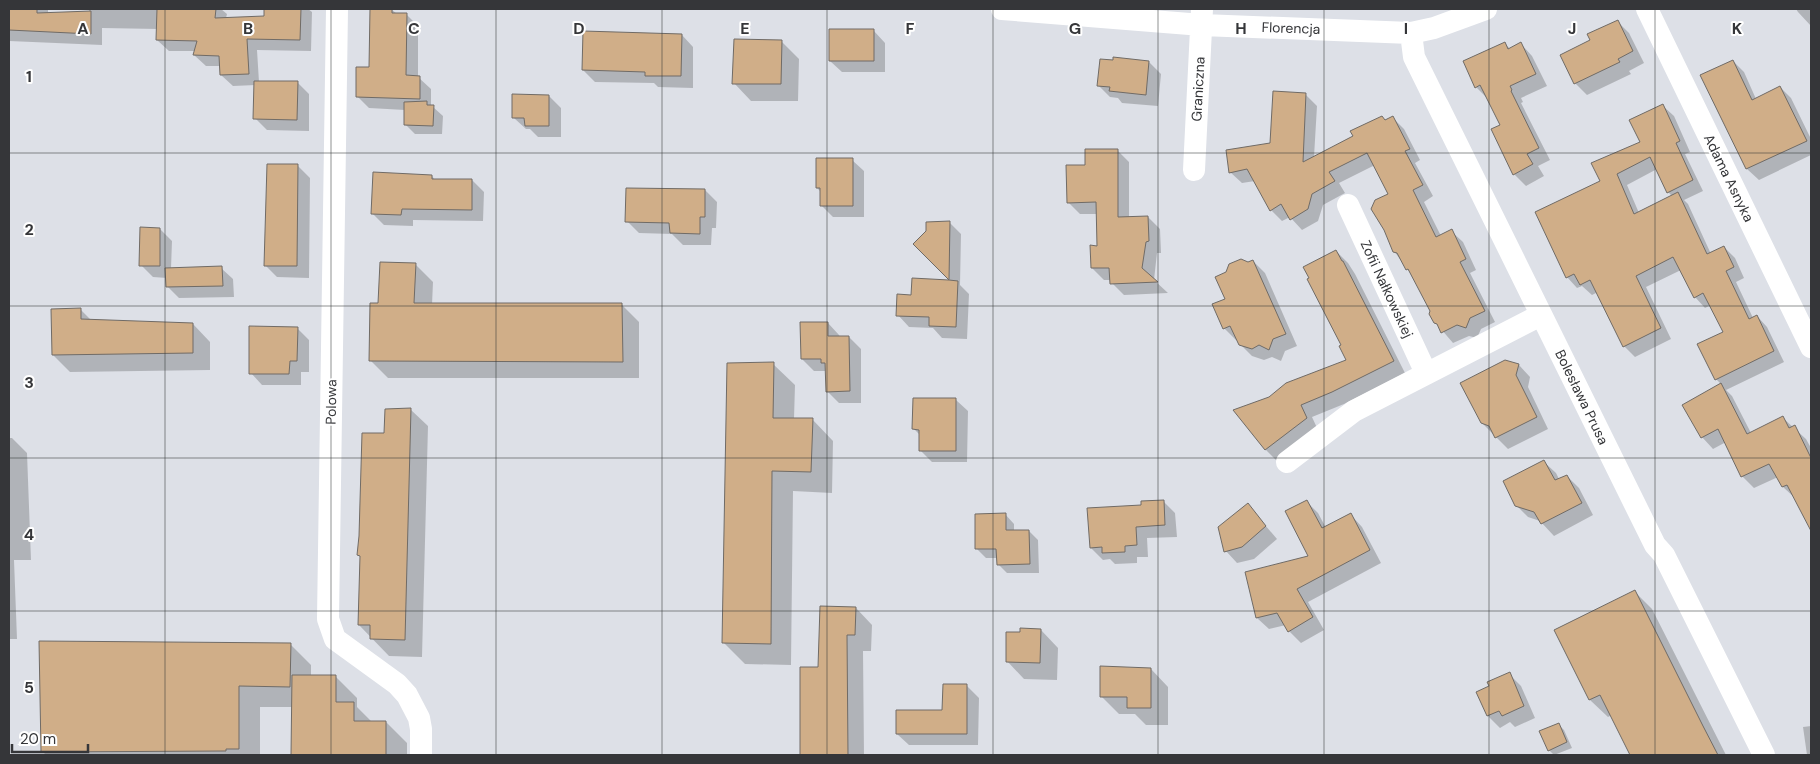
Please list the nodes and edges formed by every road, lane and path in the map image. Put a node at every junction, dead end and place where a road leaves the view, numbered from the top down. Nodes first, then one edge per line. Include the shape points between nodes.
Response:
1 (337, 9) edge
2 (1002, 9) edge
3 (1486, 9) edge
4 (1647, 9) edge
5 (1202, 17) edge
6 (1411, 34) junction
7 (1194, 170) dead end
8 (1348, 205) dead end
9 (1541, 315) junction
10 (1811, 347) edge
11 (1426, 373) junction
12 (1287, 462) dead end
13 (421, 755) edge
14 (1764, 755) edge

1 - 13 street, Polowa via 328,619 335,638 407,695 419,718
2 - 5 street, Florencja
3 - 6 street, Florencja
4 - 10 street, Adama Asnyka
5 - 6 street, Florencja
5 - 7 street, Graniczna
6 - 9 street, Bolesława Prusa via 1414,58
8 - 11 street, Zofii Nałkowskiej
9 - 11 street
9 - 14 street, Bolesława Prusa
11 - 12 street via 1354,411

